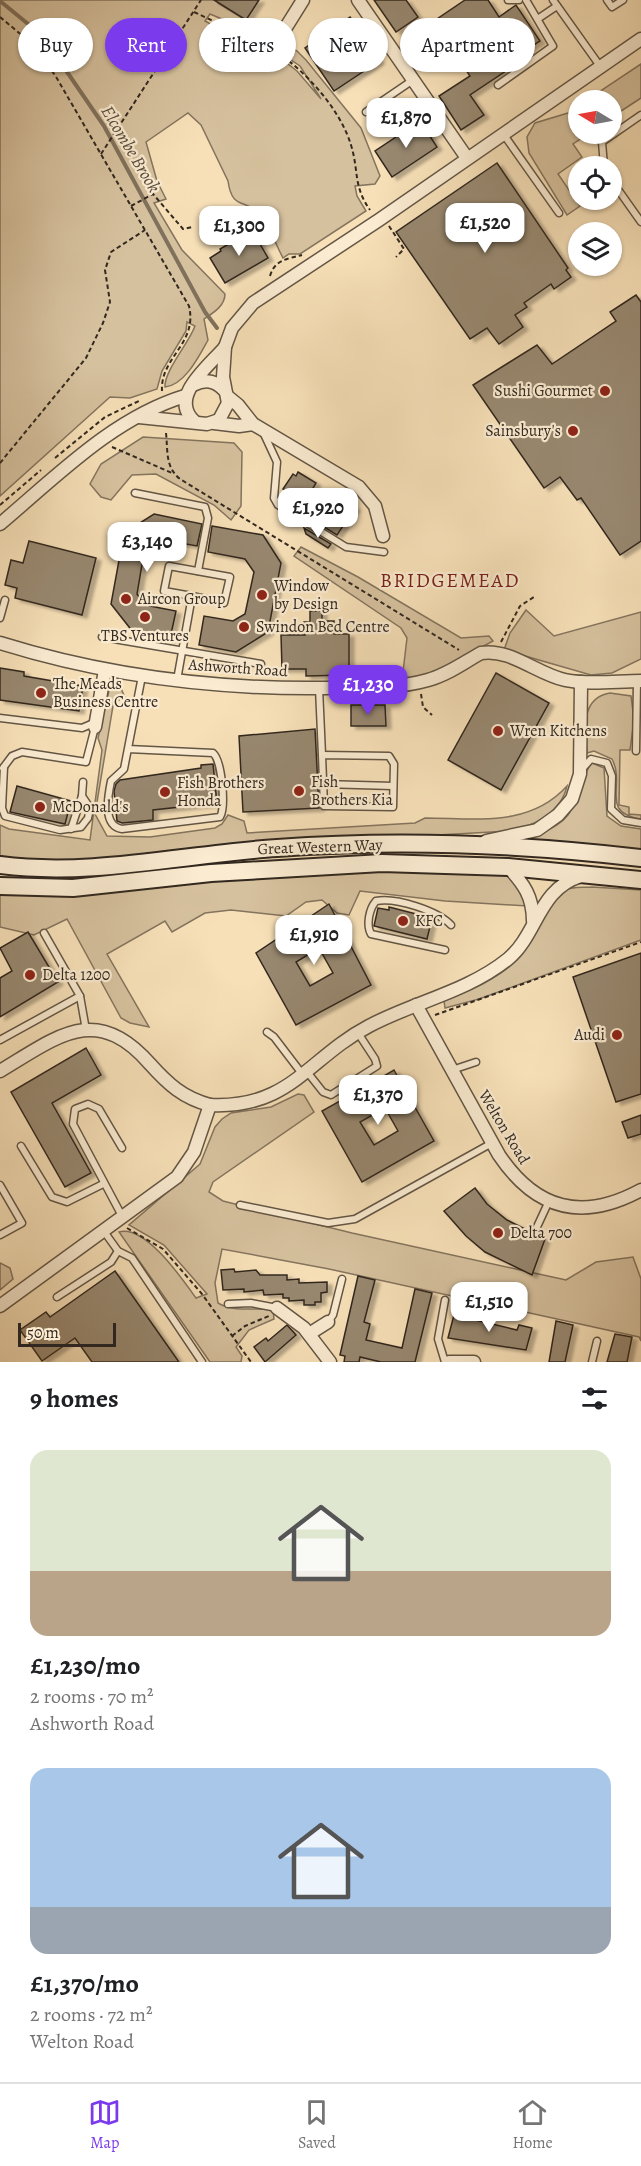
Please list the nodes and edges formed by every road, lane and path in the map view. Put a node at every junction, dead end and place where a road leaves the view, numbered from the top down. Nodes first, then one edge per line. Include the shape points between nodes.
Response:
1 (201, 0) edge
2 (303, 0) edge
3 (358, 0) edge
4 (508, 0) edge
5 (519, 0) edge
6 (526, 0) edge
7 (607, 0) edge
8 (623, 0) edge
9 (555, 3) edge
10 (194, 12) junction
11 (0, 17) edge
12 (292, 18) edge
13 (539, 18) junction
14 (641, 39) edge
15 (601, 67) junction
16 (413, 80) junction
17 (498, 85) dead end
18 (366, 112) dead end
19 (641, 115) edge
20 (503, 134) junction
21 (101, 154) junction
22 (603, 156) edge
23 (466, 158) junction
24 (622, 195) edge
25 (131, 206) junction
26 (559, 213) dead end
27 (641, 222) edge
28 (371, 225) junction
29 (192, 227) dead end
30 (145, 229) junction
31 (396, 257) dead end
32 (225, 347) junction
33 (193, 385) junction
34 (225, 393) junction
35 (185, 396) junction
36 (163, 404) junction
37 (139, 417) junction
38 (165, 418) junction
39 (194, 421) junction
40 (214, 423) junction
41 (257, 427) junction
42 (99, 441) junction
43 (0, 463) edge
44 (172, 473) junction
45 (135, 493) dead end
46 (0, 524) edge
47 (383, 536) dead end
48 (384, 552) dead end
49 (198, 571) junction
50 (192, 596) junction
51 (534, 597) dead end
52 (5, 600) dead end
53 (0, 618) edge
54 (102, 637) dead end
55 (0, 643) edge
56 (181, 650) junction
57 (498, 654) junction
58 (471, 659) junction
59 (261, 664) dead end
60 (105, 670) junction
61 (142, 676) junction
62 (177, 680) junction
63 (639, 681) edge
64 (420, 682) junction
65 (581, 682) junction
66 (319, 688) junction
67 (432, 715) dead end
68 (0, 718) edge
69 (95, 724) junction
70 (128, 749) junction
71 (636, 751) dead end
72 (322, 755) junction
73 (2, 769) edge
74 (580, 774) junction
75 (82, 782) dead end
76 (323, 784) junction
77 (393, 786) junction
78 (82, 796) junction
79 (641, 823) edge
80 (71, 830) junction
81 (461, 845) junction
82 (641, 858) edge
83 (0, 865) edge
84 (508, 867) junction
85 (591, 873) junction
86 (641, 880) edge
87 (0, 886) edge
88 (533, 922) junction
89 (452, 925) dead end
90 (44, 933) dead end
91 (641, 942) edge
92 (445, 950) dead end
93 (80, 996) junction
94 (416, 1005) junction
95 (424, 1021) junction
96 (86, 1030) junction
97 (267, 1032) dead end
98 (358, 1033) junction
99 (0, 1040) edge
100 (476, 1062) dead end
101 (452, 1070) junction
102 (0, 1071) edge
103 (306, 1074) junction
104 (210, 1105) junction
105 (492, 1142) junction
106 (21, 1146) dead end
107 (122, 1148) dead end
108 (103, 1184) junction
109 (0, 1185) edge
110 (641, 1190) edge
111 (549, 1202) junction
112 (240, 1205) dead end
113 (118, 1218) junction
114 (102, 1229) junction
115 (536, 1229) dead end
116 (0, 1235) edge
117 (118, 1251) junction
118 (342, 1279) dead end
119 (57, 1297) dead end
120 (445, 1300) dead end
121 (228, 1304) dead end
122 (0, 1306) edge
123 (280, 1310) junction
124 (328, 1322) joint
125 (309, 1334) junction
126 (232, 1336) junction
127 (597, 1341) dead end
128 (249, 1361) edge
129 (202, 1362) edge
130 (330, 1362) edge
131 (447, 1362) edge
132 (474, 1362) edge
133 (592, 1362) edge

1 - 10 path
2 - 12 street
3 - 16 street
4 - 5 lane
6 - 13 lane
7 - 8 lane via 612,8
9 - 13 lane
9 - 15 lane
10 - 21 path
10 - 28 path via 256,40 292,63 311,83 351,143 359,195 371,212
11 - 21 path via 24,37 55,75
13 - 17 lane via 554,46
14 - 15 street
15 - 20 street
16 - 18 lane
16 - 23 street
19 - 22 lane via 602,142
20 - 23 street
20 - 26 lane
21 - 25 path
23 - 28 street
24 - 27 lane
25 - 29 path via 153,194 183,228
25 - 30 path
28 - 31 path via 375,232 387,224 404,249
28 - 32 street via 253,303 232,328
30 - 36 path via 182,290 192,318 191,329 166,370 161,385
30 - 43 path via 111,252 105,270 110,302 86,358
32 - 33 street
32 - 34 street
33 - 34 street via 214,382
33 - 35 street
34 - 40 street via 224,415
34 - 41 street
35 - 36 street
35 - 39 street via 185,410
36 - 37 street
37 - 38 street
37 - 42 street
38 - 39 street
38 - 44 path
39 - 40 street
40 - 41 street
41 - 47 street via 359,487 375,506
41 - 48 lane via 277,462 274,498 278,505 346,547
42 - 44 path
42 - 46 street
44 - 58 path
45 - 49 lane via 205,507 208,518
49 - 50 lane via 169,566 164,591
49 - 50 lane via 230,577 224,603
50 - 56 lane
51 - 57 path via 520,606
52 - 53 lane
54 - 56 lane
55 - 60 street, Ashworth Road
56 - 59 lane
56 - 62 lane
57 - 58 street, Ashworth Road via 481,653
57 - 65 street via 562,679
58 - 64 street, Ashworth Road via 446,674
60 - 61 street, Ashworth Road
60 - 69 street
61 - 62 street, Ashworth Road
61 - 70 lane
62 - 66 street, Ashworth Road
63 - 65 street
63 - 71 lane
64 - 66 street, Ashworth Road
64 - 67 path via 423,707
65 - 74 street
66 - 72 lane
68 - 69 lane via 82,728
69 - 73 lane via 86,762 22,752 12,756
70 - 70 lane via 213,753 219,765 224,806 220,817 114,828 108,812 109,789 111,781 124,769
72 - 76 lane
72 - 77 lane via 389,756 394,764
73 - 80 lane via 5,816
74 - 79 lane via 591,759 607,763 612,776 611,810 620,819
74 - 81 street via 572,799 548,823 525,834
75 - 78 lane
76 - 77 lane
76 - 77 lane via 324,806 393,807
78 - 80 lane
78 - 80 lane via 90,808 88,818 81,827
81 - 82 main road, Great Western Way
81 - 83 main road, Great Western Way via 285,847 75,869
84 - 85 main road, Great Western Way
84 - 87 main road, Great Western Way via 330,864 73,888
84 - 88 street via 530,895
85 - 86 main road, Great Western Way
85 - 88 street via 554,891
88 - 94 street via 521,944 501,964 475,980
89 - 92 lane via 425,909 386,900 376,901 372,906 368,925 371,934
90 - 93 lane
91 - 95 path
93 - 96 lane
93 - 99 lane
94 - 95 street, Welton Road
94 - 98 street
95 - 101 street, Welton Road
96 - 102 street via 65,1034
96 - 104 street via 125,1039 168,1085 182,1095
97 - 103 lane
98 - 103 street
98 - 103 lane via 376,1066 331,1095
100 - 101 lane
101 - 105 street, Welton Road
103 - 104 street via 253,1101
104 - 113 street via 202,1133 184,1167 169,1184
105 - 111 street, Welton Road via 521,1184
105 - 112 lane via 355,1219 328,1223
106 - 108 lane via 52,1197 67,1202
107 - 108 lane via 99,1109 88,1104 75,1109 73,1124
108 - 113 lane
109 - 116 lane via 22,1222
110 - 111 street, Welton Road via 600,1205 571,1207
111 - 115 lane
113 - 114 street
113 - 126 path via 163,1249
114 - 117 lane
114 - 122 street
117 - 119 lane via 111,1262
117 - 129 lane via 132,1257
118 - 124 lane
120 - 131 lane via 438,1339
121 - 123 lane via 251,1303
123 - 125 street
123 - 126 path
124 - 125 street
125 - 130 street
126 - 128 path
127 - 133 lane
131 - 132 street

